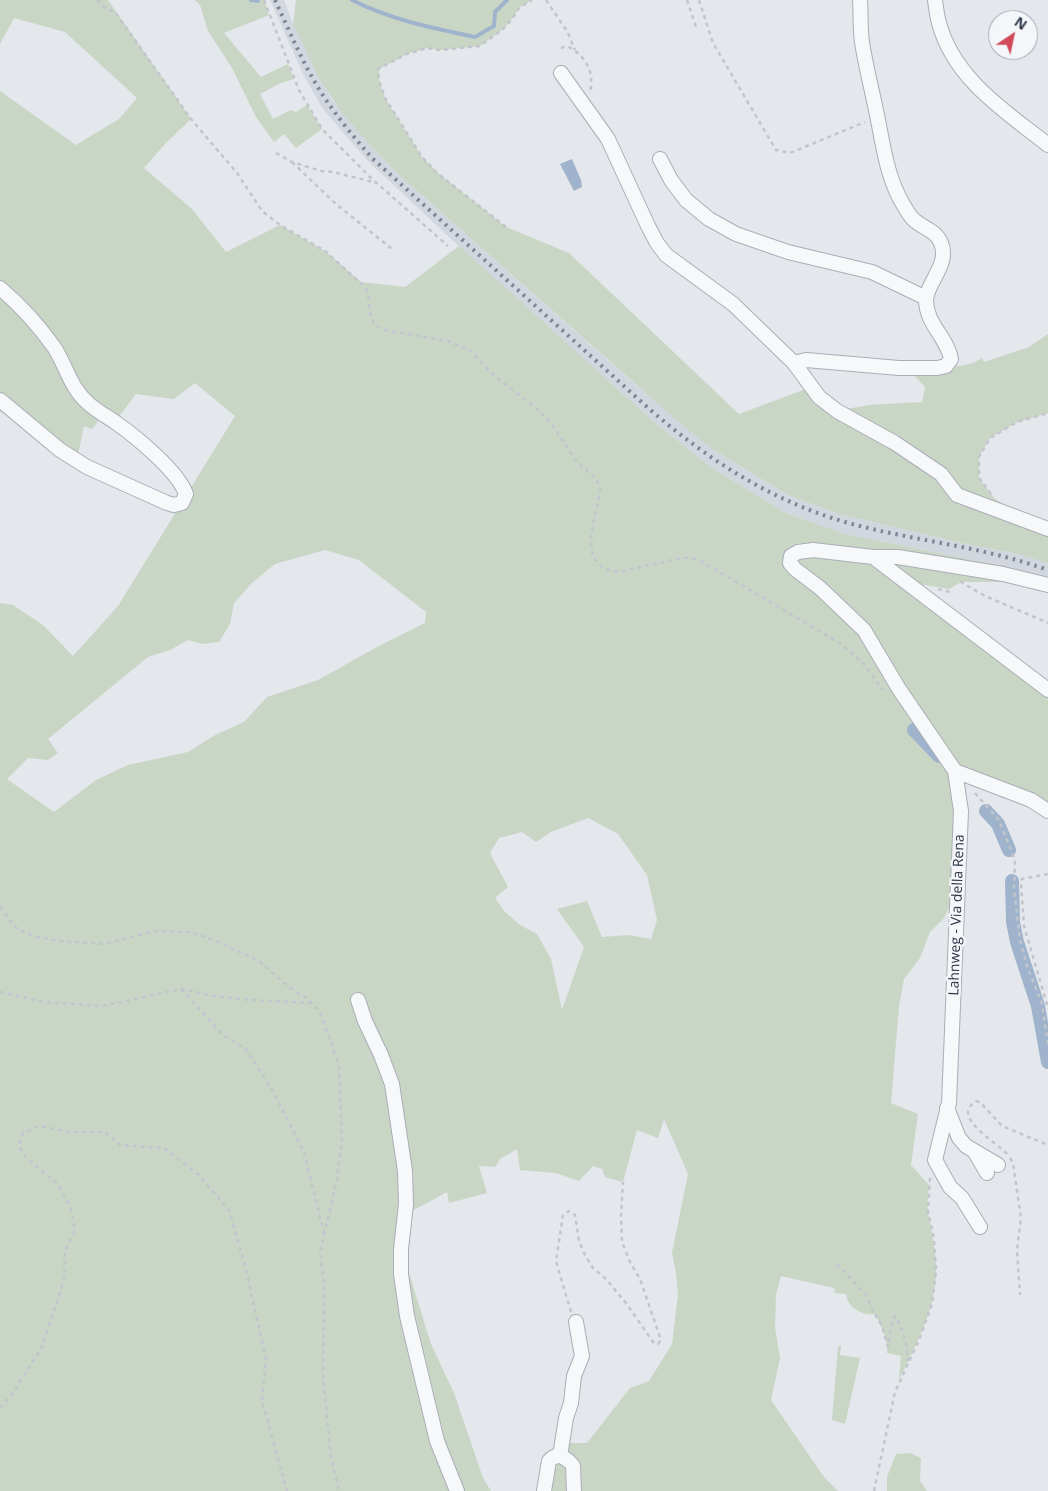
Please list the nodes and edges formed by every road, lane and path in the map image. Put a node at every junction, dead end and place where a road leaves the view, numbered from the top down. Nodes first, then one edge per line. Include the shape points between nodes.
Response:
1 (97, 0) edge
2 (264, 0) edge
3 (532, 0) edge
4 (546, 0) edge
5 (687, 0) edge
6 (699, 0) edge
7 (860, 0) edge
8 (935, 0) edge
9 (696, 27) dead end
10 (561, 48) dead end
11 (575, 50) junction
12 (561, 73) dead end
13 (583, 104) junction
14 (878, 116) junction
15 (1048, 145) edge
16 (276, 152) dead end
17 (660, 159) dead end
18 (292, 162) junction
19 (378, 184) junction
20 (506, 227) dead end
21 (448, 246) dead end
22 (392, 250) dead end
23 (0, 288) edge
24 (926, 298) junction
25 (794, 363) junction
26 (0, 400) edge
27 (1048, 413) edge
28 (994, 498) dead end
29 (1048, 529) edge
30 (873, 557) junction
31 (970, 582) dead end
32 (1048, 585) edge
33 (1048, 623) edge
34 (1048, 690) edge
35 (885, 692) dead end
36 (955, 771) junction
37 (972, 789) dead end
38 (1048, 811) edge
39 (1048, 874) edge
40 (0, 907) edge
41 (181, 989) junction
42 (0, 992) edge
43 (358, 1000) dead end
44 (312, 1003) junction
45 (1048, 1008) edge
46 (1048, 1044) edge
47 (947, 1108) junction
48 (935, 1160) junction
49 (992, 1169) dead end
50 (624, 1182) dead end
51 (980, 1228) dead end
52 (324, 1235) junction
53 (837, 1264) dead end
54 (576, 1322) joint
55 (908, 1362) junction
56 (0, 1408) edge
57 (560, 1456) junction
58 (286, 1491) edge
59 (339, 1491) edge
60 (457, 1491) edge
61 (544, 1491) edge
62 (574, 1491) edge
63 (874, 1491) edge

1 - 35 path via 115,12 191,119 237,172 262,211 325,251 365,287 371,318 378,327 448,341 470,351 552,425 578,464 594,476 600,486 591,546 592,556 603,568 618,572 682,558 702,561 841,644 863,663
2 - 19 path via 298,90 322,129
3 - 20 path via 519,8 502,30 480,46 428,48 407,54 378,69 385,98 422,157
4 - 11 path
5 - 9 path
6 - 14 path via 713,43 776,150 790,153
7 - 14 street via 862,40
8 - 15 street via 946,42 965,73 986,96
10 - 11 path via 567,46
11 - 13 path via 589,67 593,82
12 - 13 street
13 - 25 street via 608,139 648,226 666,255 732,304
14 - 24 street via 887,164 898,196 914,220 936,234 943,249 941,265
16 - 18 path
17 - 24 street via 686,200 709,219 736,234 788,252 872,272
18 - 19 path
18 - 22 path via 337,205
19 - 21 path
23 - 26 street via 54,348 74,388 90,405 152,452 183,485 186,494 182,503 167,503 88,466 60,450
24 - 25 street via 932,325 950,352 951,359 946,366 898,368 806,360
25 - 29 street via 819,398 941,474 957,495
27 - 28 path via 1017,422 990,438 982,450 978,457 979,478
30 - 32 street via 898,557 1003,574
30 - 34 street
30 - 36 street via 813,550 798,552 790,560 794,570 820,588 864,630 899,689
31 - 33 path via 961,582
36 - 38 street via 1031,800
36 - 47 street, Lahnweg - Via della Rena via 960,811 959,878
37 - 46 path via 999,820 1013,852 1020,940 1042,1004
39 - 45 path via 1022,879 1021,884 1024,926
40 - 44 path via 17,929 60,941 105,944 154,931 191,932 259,961
41 - 42 path via 104,1006 44,1002
41 - 44 path via 251,1000
41 - 52 path via 223,1035 246,1049 274,1093 304,1152
43 - 60 street via 392,1084 405,1171 401,1274 407,1316 437,1441
44 - 52 path via 320,1012 339,1066 342,1141
47 - 48 street, Lahnweg - Via della Rena
47 - 49 street via 959,1138
48 - 51 street via 950,1188 962,1198
48 - 55 path via 929,1185 928,1211 936,1270 932,1304
50 - 54 path via 622,1242 640,1279 661,1340 658,1344 653,1342 612,1285 593,1268 579,1241 575,1215 570,1211 563,1215 556,1261
52 - 59 path via 320,1252 324,1284 323,1376 331,1458
53 - 55 path via 866,1295 882,1326 888,1347 895,1316 906,1343
54 - 57 street via 582,1356 574,1376
55 - 63 path via 895,1392
56 - 58 path via 42,1348 64,1280 65,1251 75,1231 70,1208 58,1184 25,1157 19,1146 23,1133 40,1126 69,1132 105,1132 120,1145 164,1148 198,1175 230,1212 266,1360 262,1401
57 - 61 street via 549,1461
57 - 62 street via 573,1466

